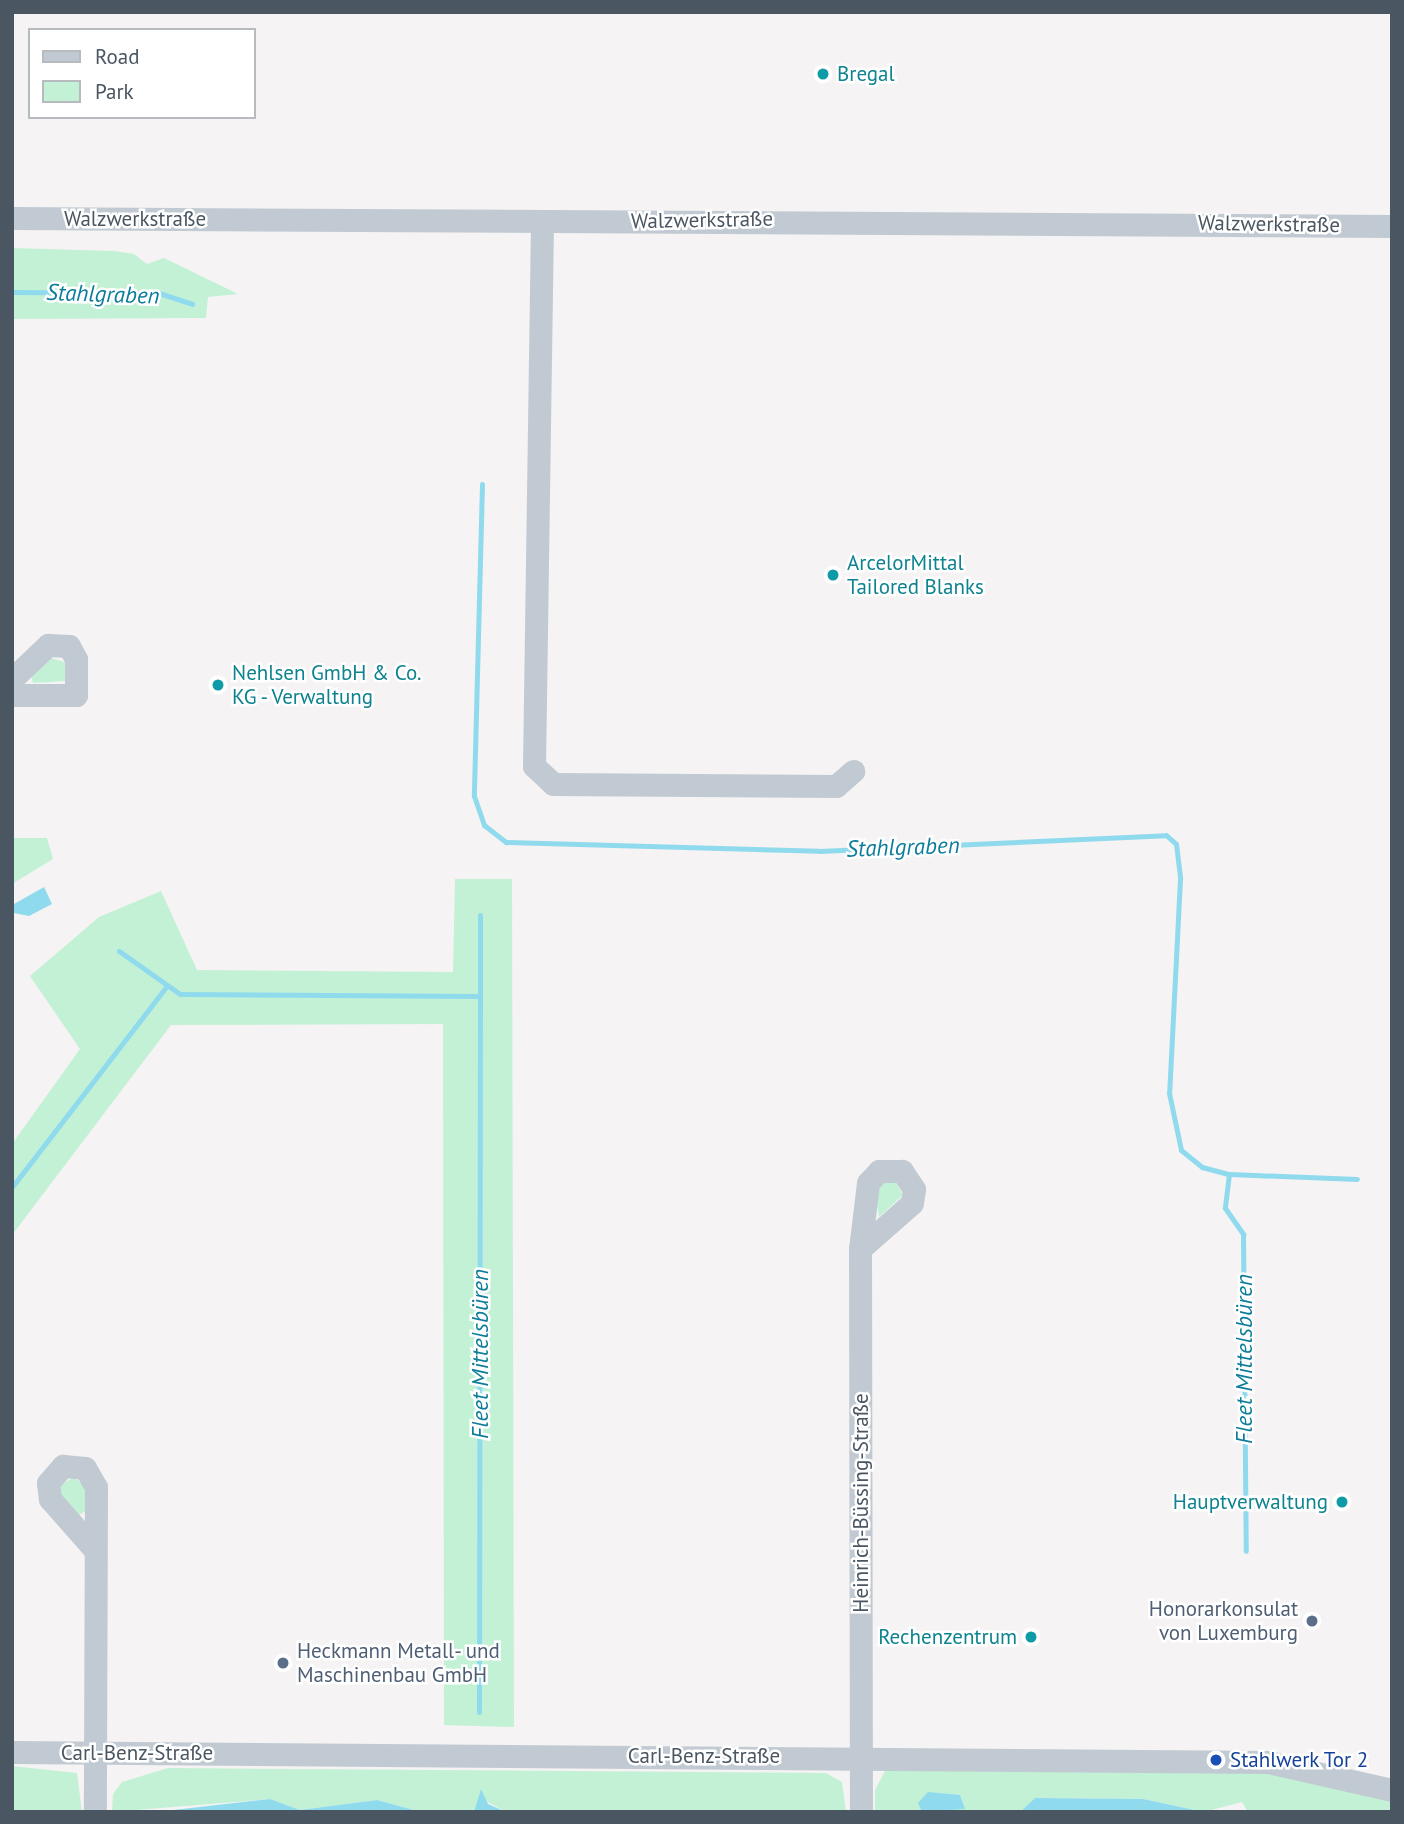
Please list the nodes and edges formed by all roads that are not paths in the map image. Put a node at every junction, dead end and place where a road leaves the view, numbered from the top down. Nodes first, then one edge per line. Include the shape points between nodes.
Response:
1 (12, 218) edge
2 (541, 222) junction
3 (1392, 226) edge
4 (12, 679) edge
5 (12, 695) edge
6 (853, 771) dead end
7 (860, 1249) dead end
8 (94, 1549) dead end
9 (12, 1752) edge
10 (96, 1754) junction
11 (861, 1756) junction
12 (1392, 1790) edge
13 (95, 1812) edge
14 (861, 1812) edge

1 - 2 street, Walzwerkstraße
2 - 3 street, Walzwerkstraße
2 - 6 street via 534,766 553,785 836,786
4 - 5 street via 48,645 69,646 76,659 76,695
7 - 11 street, Heinrich-Büssing-Straße
8 - 10 street
9 - 10 street, Carl-Benz-Straße
10 - 11 street, Carl-Benz-Straße
10 - 13 street
11 - 12 street, Carl-Benz-Straße via 1269,1762
11 - 14 street, Heinrich-Büssing-Straße

